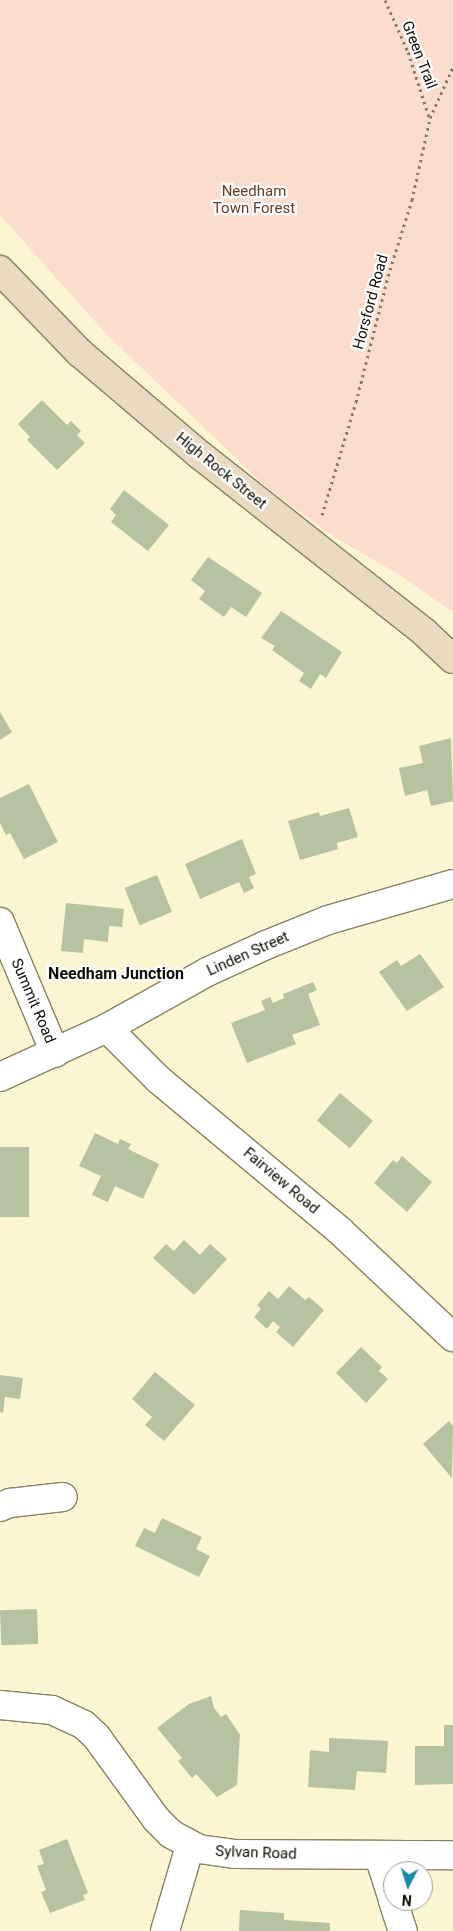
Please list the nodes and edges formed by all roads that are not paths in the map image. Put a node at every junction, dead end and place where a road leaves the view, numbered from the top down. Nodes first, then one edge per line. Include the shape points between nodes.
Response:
1 (0, 270) edge
2 (453, 659) edge
3 (453, 884) edge
4 (0, 922) edge
5 (107, 1028) junction
6 (54, 1053) junction
7 (0, 1077) edge
8 (453, 1337) edge
9 (63, 1497) dead end
10 (0, 1507) edge
11 (0, 1705) edge
12 (190, 1846) junction
13 (453, 1855) edge
14 (379, 1856) junction
15 (383, 1869) edge
16 (397, 1911) edge
17 (165, 1931) edge
18 (403, 1931) edge

1 - 2 street, High Rock Street via 80,353 200,455 425,633
3 - 5 street, Linden Street via 328,920 266,944 199,976
4 - 6 street, Summit Road
5 - 6 street, Linden Street
5 - 8 street, Fairview Road via 160,1080 340,1231
6 - 7 street, Linden Street
9 - 10 street
11 - 12 street, Sylvan Road via 52,1710 84,1725 96,1736 156,1819
12 - 14 street, Sylvan Road via 227,1854
12 - 17 street
13 - 14 street, Sylvan Road
14 - 15 street
16 - 18 street

